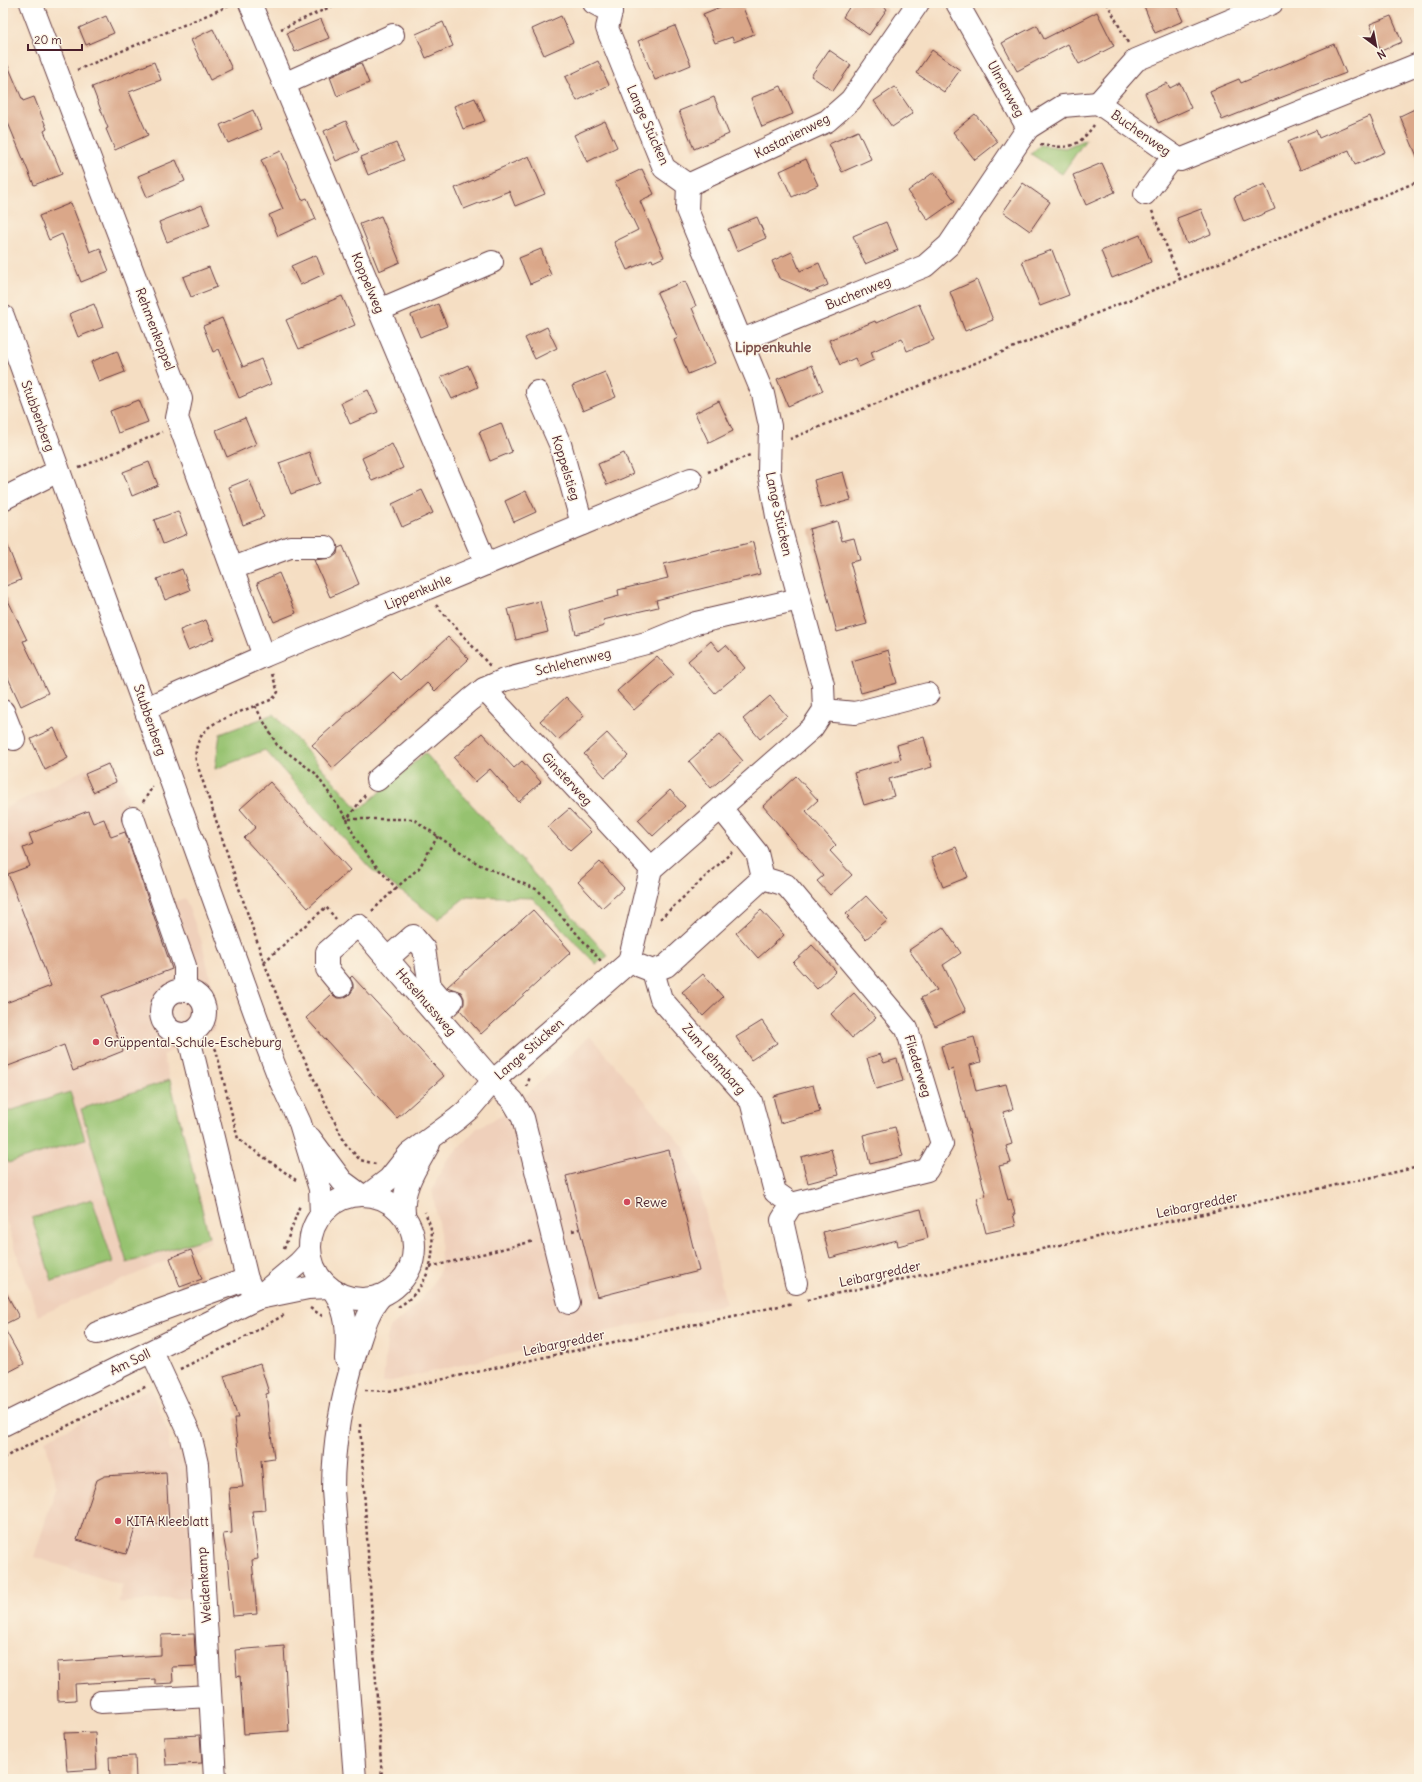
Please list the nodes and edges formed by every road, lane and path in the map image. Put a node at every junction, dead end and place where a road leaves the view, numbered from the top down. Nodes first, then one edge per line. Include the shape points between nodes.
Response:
1 (31, 3) edge
2 (235, 3) edge
3 (250, 3) edge
4 (339, 3) edge
5 (918, 3) edge
6 (957, 3) edge
7 (1107, 3) edge
8 (1272, 3) edge
9 (610, 6) edge
10 (393, 35) dead end
11 (264, 36) junction
12 (1136, 60) junction
13 (1419, 64) edge
14 (60, 77) junction
15 (284, 84) junction
16 (1102, 106) junction
17 (1028, 128) junction
18 (1012, 152) junction
19 (1174, 156) junction
20 (1419, 181) edge
21 (688, 185) junction
22 (1145, 194) joint
23 (492, 262) dead end
24 (1180, 279) junction
25 (379, 310) junction
26 (3, 316) edge
27 (742, 340) junction
28 (537, 392) dead end
29 (177, 418) junction
30 (770, 447) junction
31 (66, 470) junction
32 (691, 479) joint
33 (3, 499) edge
34 (582, 524) junction
35 (326, 547) dead end
36 (486, 564) junction
37 (233, 568) junction
38 (423, 590) junction
39 (799, 599) junction
40 (264, 656) junction
41 (504, 680) junction
42 (484, 690) junction
43 (928, 694) dead end
44 (255, 706) junction
45 (146, 708) junction
46 (824, 710) junction
47 (3, 711) edge
48 (14, 739) dead end
49 (167, 769) junction
50 (377, 780) joint
51 (721, 808) junction
52 (132, 818) joint
53 (347, 819) junction
54 (438, 836) junction
55 (746, 838) junction
56 (651, 869) junction
57 (763, 878) junction
58 (396, 888) junction
59 (655, 924) dead end
60 (358, 925) junction
61 (388, 958) junction
62 (264, 962) junction
63 (621, 969) junction
64 (653, 971) junction
65 (342, 986) dead end
66 (185, 991) junction
67 (452, 1001) dead end
68 (195, 1030) junction
69 (493, 1081) junction
70 (300, 1122) junction
71 (433, 1138) junction
72 (379, 1166) dead end
73 (1419, 1167) edge
74 (300, 1184) dead end
75 (364, 1195) junction
76 (302, 1198) dead end
77 (792, 1204) junction
78 (423, 1206) dead end
79 (404, 1214) junction
80 (321, 1216) junction
81 (579, 1229) dead end
82 (552, 1236) junction
83 (284, 1251) dead end
84 (310, 1251) junction
85 (430, 1267) junction
86 (247, 1279) junction
87 (796, 1283) dead end
88 (331, 1289) junction
89 (256, 1299) junction
90 (388, 1303) junction
91 (569, 1303) dead end
92 (306, 1304) dead end
93 (328, 1320) dead end
94 (98, 1334) dead end
95 (152, 1352) junction
96 (345, 1386) junction
97 (359, 1419) dead end
98 (3, 1425) edge
99 (210, 1696) junction
100 (101, 1702) dead end
101 (215, 1779) edge
102 (355, 1779) edge
103 (382, 1779) edge

1 - 14 street, Rehmenkoppel
2 - 14 path
3 - 11 street, Koppelweg
4 - 11 path
5 - 21 street, Kastanienweg via 851,100 827,121
6 - 17 street, Ulmenweg
7 - 12 path
8 - 12 street, Buchenweg
9 - 21 street, Lange Stücken via 607,28 664,168
10 - 15 street
11 - 15 street, Koppelweg
12 - 16 street, Buchenweg
13 - 19 street, Buchenweg via 1180,160
14 - 29 street, Rehmenkoppel via 181,399
15 - 25 street, Koppelweg
16 - 17 street, Ulmenweg via 1063,106
16 - 18 path via 1083,140 1065,148 1040,145
16 - 19 street, Buchenweg
17 - 18 street, Buchenweg
18 - 27 street, Buchenweg via 949,245 925,266
19 - 22 street
20 - 24 path
21 - 27 street, Lange Stücken via 687,210
22 - 24 path
23 - 25 street
24 - 30 path
25 - 36 street, Koppelweg
26 - 31 street, Stubbenberg
27 - 30 street, Lange Stücken via 763,394 770,426
28 - 34 street, Koppelstieg via 560,444
29 - 31 path via 164,432
29 - 37 street
30 - 32 path
30 - 39 street, Lange Stücken via 768,472
31 - 33 street
31 - 45 street, Stubbenberg
32 - 34 street, Lippenkuhle
34 - 36 street, Lippenkuhle
35 - 37 street via 290,547
36 - 38 street, Lippenkuhle
37 - 40 street
38 - 40 street, Lippenkuhle
38 - 41 path
39 - 41 street, Schlehenweg via 696,623 650,642
39 - 46 street, Lange Stücken via 823,685
40 - 44 path via 278,692 273,699
40 - 45 street, Lippenkuhle
41 - 42 street, Schlehenweg
42 - 50 street, Schlehenweg
42 - 56 street, Ginsterweg
43 - 46 street via 855,713
44 - 53 path via 277,746 315,773
44 - 62 path via 209,727 199,740 195,754
45 - 49 street, Stubbenberg
46 - 51 street via 812,728
47 - 48 street
49 - 52 path
49 - 70 street, Stubbenberg via 280,1080
50 - 53 path
51 - 55 street
51 - 56 street
52 - 66 street via 185,966
53 - 54 path via 413,819
53 - 58 path via 350,829 375,865
54 - 58 path via 419,868
54 - 63 path via 478,864 538,890
55 - 57 street via 758,853
55 - 59 path
56 - 63 street
57 - 64 street via 666,966
57 - 77 street, Fliederweg via 786,885 907,1029 942,1144 927,1170
58 - 60 path
60 - 61 street, Haselnussweg
60 - 62 path via 338,921 326,907
60 - 65 street via 327,952 327,969
61 - 67 street via 413,936 424,949 430,986 447,1006
61 - 69 street, Haselnussweg
62 - 72 path via 291,1032 345,1143 360,1160
63 - 64 street
63 - 69 street, Lange Stücken
64 - 77 street, Zum Lehmbarg via 661,998 751,1101 775,1192
66 - 68 street via 196,995 204,1006 205,1014
66 - 68 street via 177,991 167,997 161,1015 171,1031 178,1034
68 - 74 path via 216,1050 238,1139
68 - 86 street via 190,1042
69 - 71 street, Lange Stücken via 470,1108
69 - 82 street, Haselnussweg via 513,1101 522,1118
70 - 75 street, Stubbenberg via 334,1173
70 - 80 street, Stubbenberg via 320,1190
71 - 75 street, Lange Stücken via 409,1154 389,1179
71 - 79 street, Lange Stücken via 405,1190
73 - 96 path, Leibargredder via 390,1391 360,1390
75 - 79 street via 388,1201
75 - 80 street via 341,1199
76 - 83 path
77 - 87 street via 782,1220
78 - 85 path via 432,1233 433,1254
79 - 90 street via 413,1233 413,1261 408,1274
80 - 84 street via 312,1232
81 - 82 path
82 - 85 path
82 - 91 street, Haselnussweg
84 - 88 street via 316,1271
84 - 89 street, Am Soll via 299,1264
85 - 90 path via 423,1282 405,1303
86 - 89 street
86 - 94 street
88 - 89 street, Am Soll via 308,1288
88 - 90 street via 354,1299
88 - 96 street via 342,1307 347,1329
89 - 95 street, Am Soll
90 - 96 street via 371,1311 364,1325
92 - 93 path
95 - 98 street, Am Soll
95 - 99 street, Weidenkamp via 190,1434 197,1464
96 - 102 street via 335,1441 333,1490
97 - 103 path
99 - 100 street
99 - 101 street, Weidenkamp

